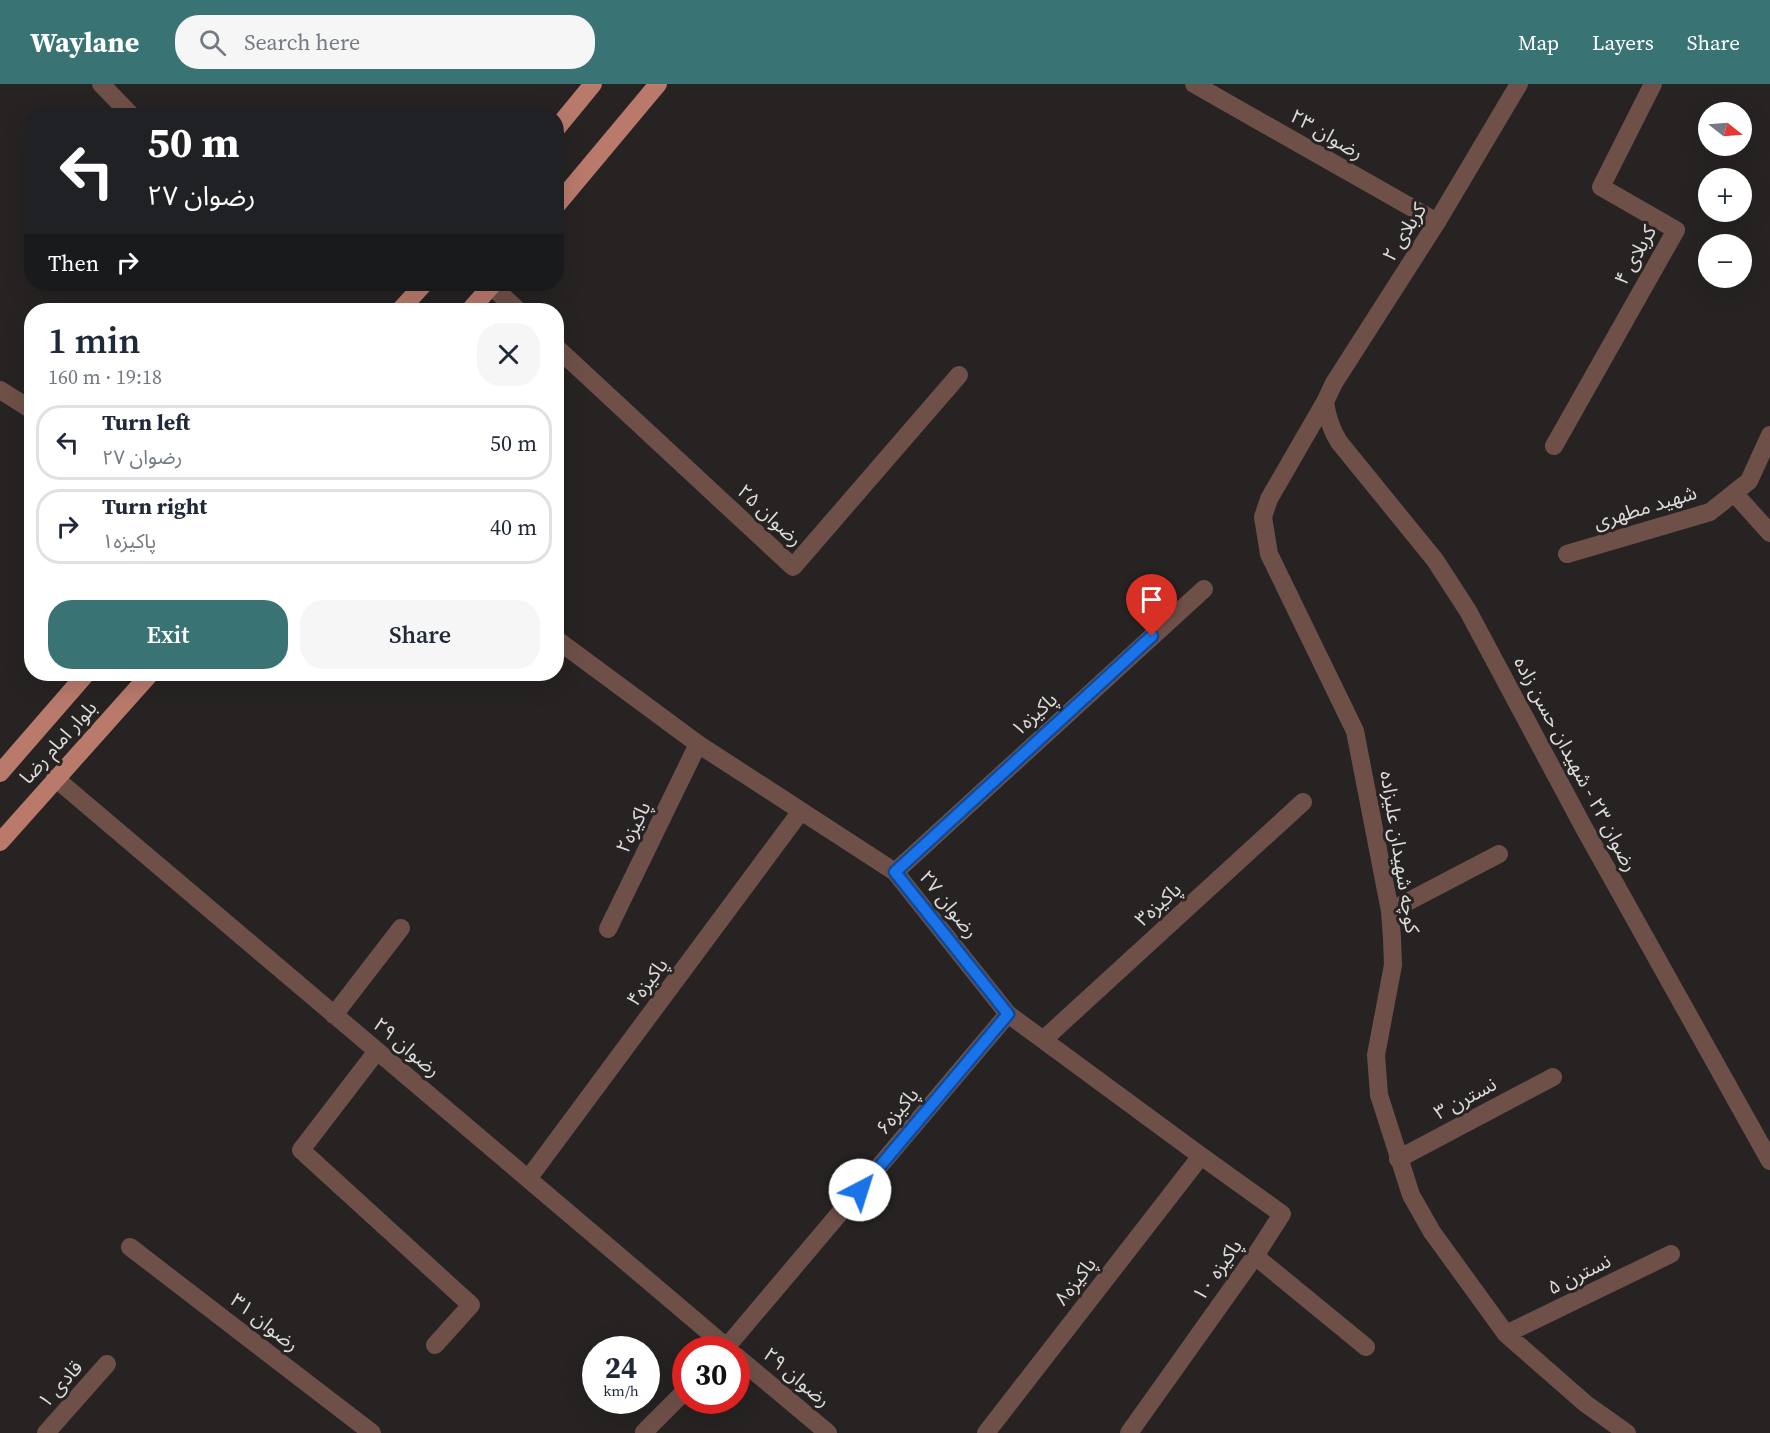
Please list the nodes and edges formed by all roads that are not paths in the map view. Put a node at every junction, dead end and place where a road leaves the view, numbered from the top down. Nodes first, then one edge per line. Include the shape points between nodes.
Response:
1 (100, 84) edge
2 (593, 84) edge
3 (658, 84) edge
4 (1194, 84) edge
5 (1519, 84) edge
6 (1653, 84) edge
7 (124, 108) edge
8 (564, 119) edge
9 (564, 197) edge
10 (1437, 222) junction
11 (418, 291) edge
12 (487, 291) edge
13 (498, 291) edge
14 (406, 303) edge
15 (476, 303) edge
16 (511, 303) edge
17 (564, 354) edge
18 (959, 375) dead end
19 (0, 390) edge
20 (1325, 402) junction
21 (24, 405) edge
22 (1770, 435) edge
23 (1554, 446) dead end
24 (1734, 493) junction
25 (1770, 533) edge
26 (1567, 554) dead end
27 (1204, 589) dead end
28 (564, 645) edge
29 (80, 681) edge
30 (144, 681) edge
31 (698, 744) junction
32 (0, 773) edge
33 (55, 778) junction
34 (1303, 802) dead end
35 (801, 811) junction
36 (0, 842) edge
37 (1499, 854) dead end
38 (895, 872) junction
39 (1390, 911) junction
40 (401, 928) dead end
41 (608, 929) dead end
42 (1008, 1014) junction
43 (334, 1015) junction
44 (1043, 1040) junction
45 (377, 1051) junction
46 (1552, 1077) dead end
47 (1201, 1156) junction
48 (1398, 1159) junction
49 (1770, 1161) edge
50 (528, 1179) junction
51 (130, 1247) dead end
52 (1671, 1254) dead end
53 (1255, 1256) junction
54 (1506, 1334) junction
55 (711, 1336) edge
56 (741, 1336) edge
57 (435, 1345) dead end
58 (1366, 1347) dead end
59 (107, 1364) dead end
60 (750, 1368) edge
61 (672, 1404) edge
62 (644, 1432) edge
63 (46, 1433) edge
64 (372, 1433) edge
65 (828, 1433) edge
66 (986, 1433) edge
67 (1129, 1433) edge
68 (1627, 1433) edge

1 - 7 street
2 - 8 main road
3 - 9 main road
4 - 10 street, رضوان ۲۳
5 - 10 street, کربلای ۲
6 - 23 street, کربلای ۴ via 1601,187 1676,230
10 - 20 street, کربلای ۲
11 - 14 main road
12 - 15 main road
13 - 16 street
17 - 18 street, رضوان ۲۵ via 793,567
19 - 21 street
20 - 39 street, کوچه شهیدان علیزاده via 1269,499 1263,517 1265,537 1269,554 1355,731
20 - 49 street, رضوان ۲۳ - شهیدان حسن زاده via 1331,429 1339,442 1435,560 1468,611
22 - 24 street, شهید مطهری via 1749,482
24 - 25 street
24 - 26 street, شهید مطهری via 1710,512
27 - 38 street, پاکیزه۱
28 - 31 street, رضوان ۲۷
29 - 32 main road
30 - 33 main road, بلوار امام رضا
31 - 35 street, رضوان ۲۷
31 - 41 street, پاکیزه۲
33 - 36 main road, بلوار امام رضا
33 - 43 street, رضوان ۲۹
34 - 44 street, پاکیزه۳
35 - 38 street, رضوان ۲۷
35 - 50 street, پاکیزه۴
37 - 39 street
38 - 42 street, رضوان ۲۷
39 - 48 street, کوچه شهیدان علیزاده via 1393,965 1376,1055 1379,1095
40 - 43 street
42 - 44 street, رضوان ۲۷
42 - 56 street, پاکیزه۶
43 - 45 street, رضوان ۲۹
44 - 47 street, رضوان ۲۷
45 - 50 street, رضوان ۲۹
45 - 57 street via 301,1150 471,1305
46 - 48 street, نسترن ۳
47 - 53 street, پاکیزه ۱۰ via 1282,1214
47 - 66 street, پاکیزه۸
48 - 54 street, کوچه شهیدان علیزاده via 1411,1195 1432,1232
50 - 55 street, رضوان ۲۹
51 - 64 street, رضوان ۳۱
52 - 54 street, نسترن ۵
53 - 58 street
53 - 67 street, پاکیزه ۱۰
54 - 68 street, کوچه شهیدان علیزاده via 1586,1404
59 - 63 street, قادی ۱
60 - 65 street, رضوان ۲۹
61 - 62 street

